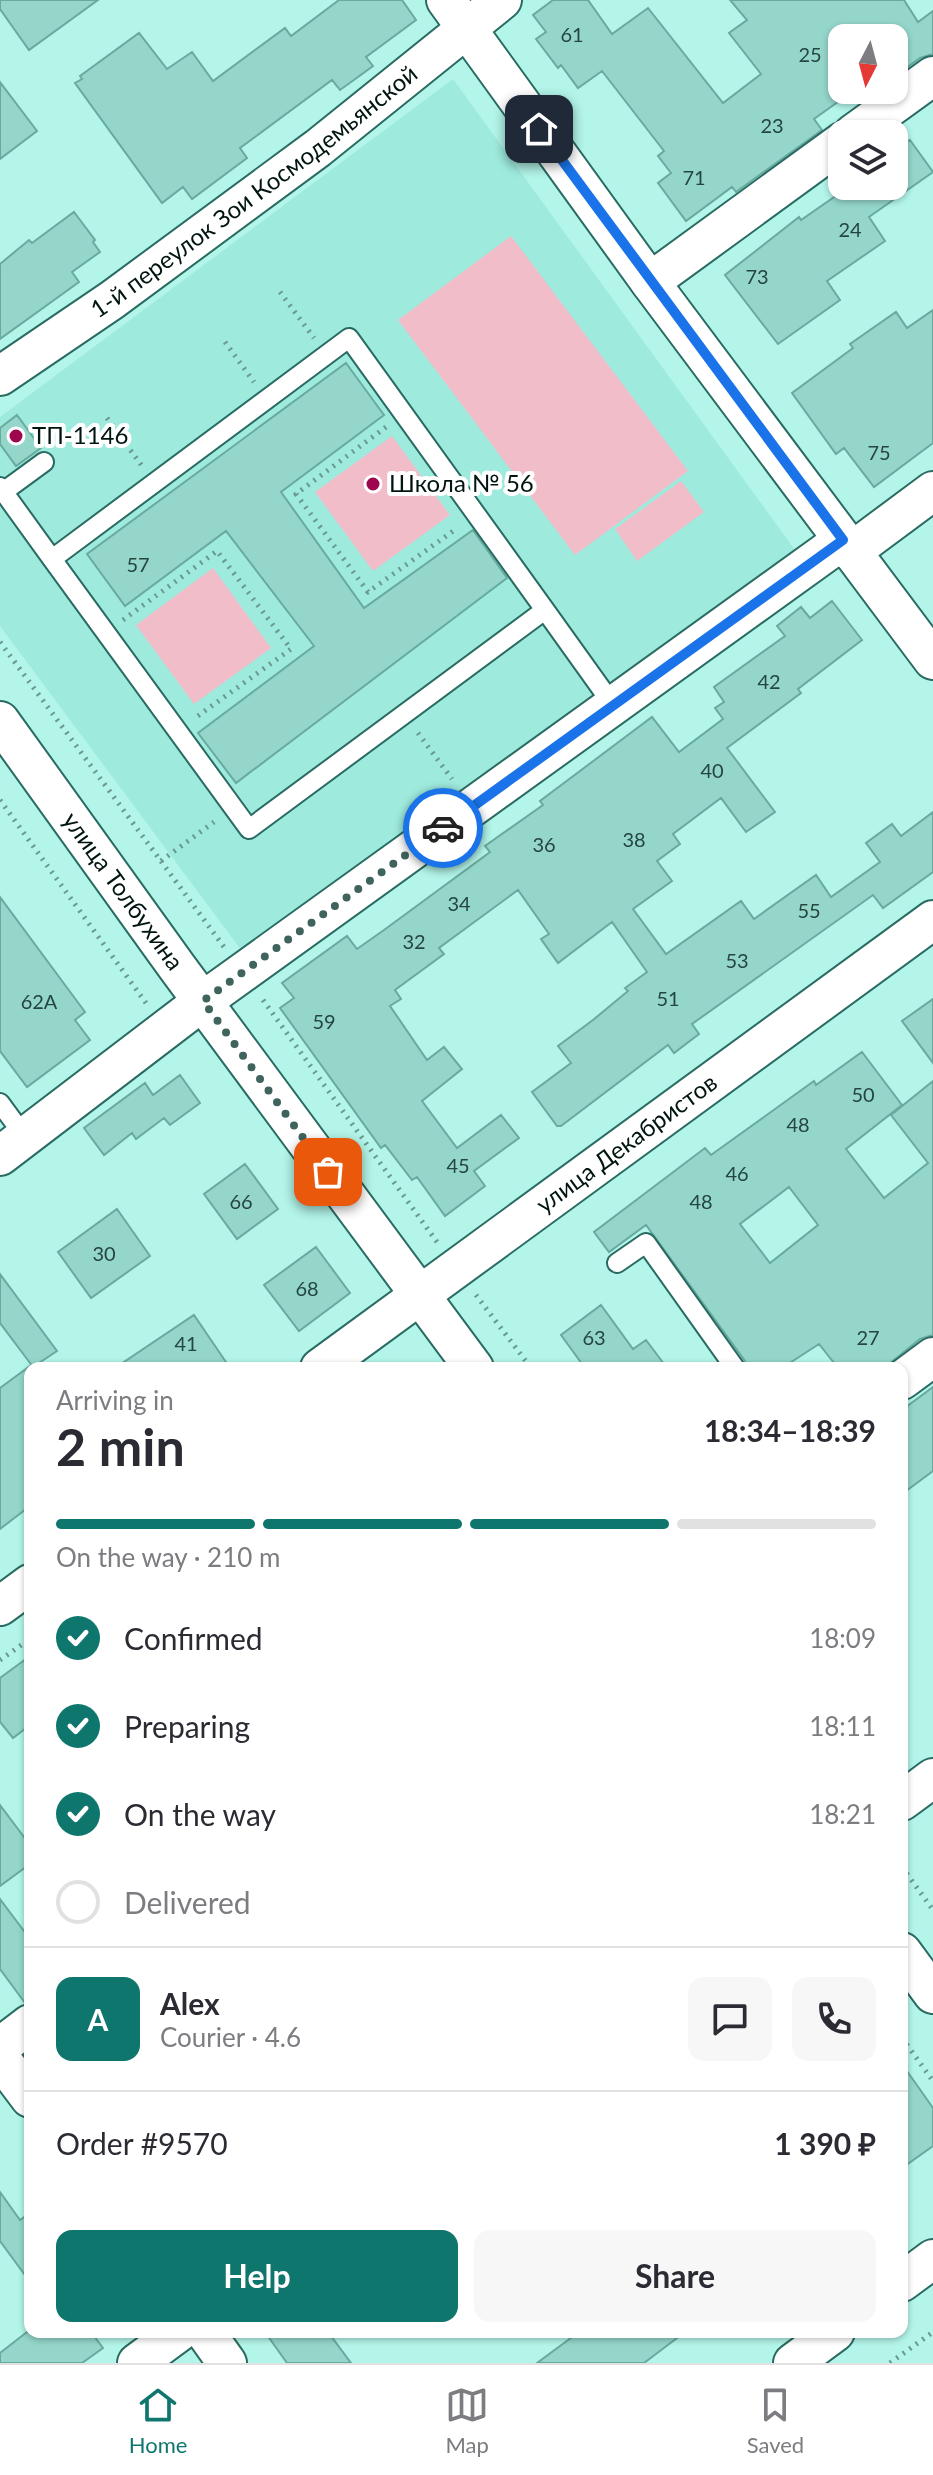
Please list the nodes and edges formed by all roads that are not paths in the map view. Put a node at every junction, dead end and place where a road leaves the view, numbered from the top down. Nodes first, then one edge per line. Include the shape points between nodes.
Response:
1 (502, 0) edge
2 (456, 13) edge
3 (933, 76) edge
4 (872, 120) edge
5 (828, 152) edge
6 (650, 282) junction
7 (0, 376) edge
8 (44, 462) dead end
9 (2, 490) edge
10 (933, 491) edge
11 (847, 546) junction
12 (52, 559) junction
13 (545, 610) junction
14 (933, 660) edge
15 (613, 705) junction
16 (7, 746) edge
17 (933, 920) edge
18 (203, 1001) junction
19 (0, 1103) edge
20 (13, 1147) edge
21 (617, 1263) dead end
22 (418, 1295) junction
23 (933, 1357) edge
24 (334, 1362) edge
25 (469, 1362) edge
26 (731, 1362) edge
27 (908, 1376) edge
28 (24, 1588) edge
29 (0, 1606) edge
30 (933, 1778) edge
31 (908, 1797) edge
32 (908, 1960) edge
33 (933, 1994) edge
34 (24, 2029) edge
35 (0, 2047) edge
36 (0, 2058) edge
37 (24, 2090) edge
38 (933, 2259) edge
39 (908, 2278) edge
40 (171, 2338) edge
41 (209, 2338) edge
42 (827, 2338) edge
43 (137, 2363) edge
44 (227, 2363) edge
45 (793, 2363) edge

1 - 2 street, 1-й переулок Зои Космодемьянской
2 - 6 street
2 - 7 street, 1-й переулок Зои Космодемьянской via 318,148
3 - 4 street
5 - 6 street
6 - 11 street
8 - 9 lane
9 - 12 lane
10 - 11 street
11 - 14 street
11 - 15 street
12 - 13 lane via 249,829
12 - 13 lane via 349,338
13 - 15 lane
15 - 18 street
16 - 18 street, улица Толбухина
17 - 22 street, улица Декабристов
18 - 20 street
18 - 22 street, улица Толбухина
19 - 20 lane
21 - 26 lane via 646,1243
22 - 24 street, улица Декабристов
22 - 25 street, улица Толбухина
23 - 27 street
28 - 29 street
30 - 31 street
32 - 33 street
34 - 35 street
36 - 37 street
38 - 39 street
40 - 43 street
41 - 44 street
42 - 45 street

